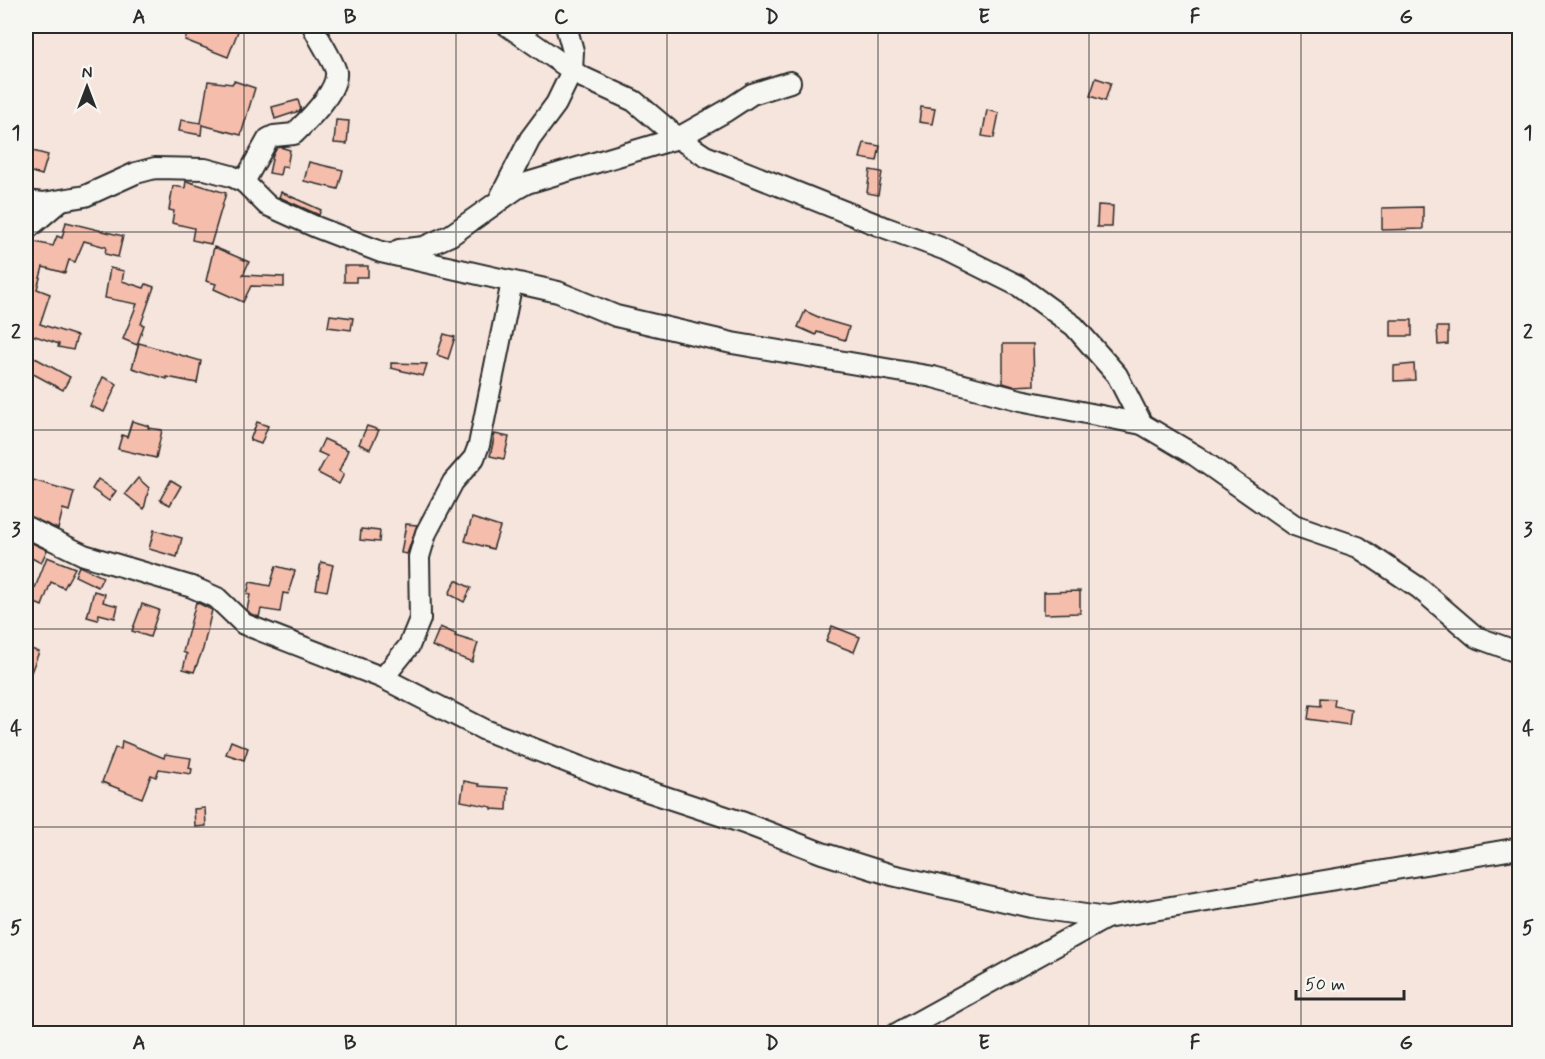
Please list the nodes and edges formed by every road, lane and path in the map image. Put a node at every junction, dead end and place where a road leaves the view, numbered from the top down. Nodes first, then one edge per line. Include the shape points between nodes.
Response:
1 (313, 26) edge
2 (508, 26) edge
3 (566, 26) edge
4 (572, 71) junction
5 (790, 82) dead end
6 (678, 138) junction
7 (244, 182) junction
8 (26, 201) edge
9 (60, 201) junction
10 (499, 201) junction
11 (26, 230) edge
12 (381, 252) junction
13 (512, 282) junction
14 (1142, 424) junction
15 (26, 527) edge
16 (1520, 653) edge
17 (383, 678) junction
18 (1520, 848) edge
19 (1106, 918) junction
20 (896, 1034) edge

1 - 7 street via 336,72 334,84 294,134 268,139
2 - 4 street
3 - 4 street via 573,51
4 - 6 street via 634,101
4 - 10 street via 556,104 530,139
5 - 6 street via 752,94
6 - 10 street via 527,183
6 - 14 street via 705,156 949,251 1019,286 1074,326 1117,375
7 - 9 street via 205,169 155,168 84,196
7 - 12 street via 267,205
8 - 9 street
9 - 11 street
10 - 12 street via 451,235 424,247
12 - 13 street
13 - 14 street via 558,292 616,316 732,343 933,377 1020,400
13 - 17 street via 479,445 474,458 453,482 426,533 419,557 420,619 409,646
14 - 16 street via 1196,456 1294,525 1358,547 1419,588 1476,638
15 - 17 street via 84,555 192,587 217,598 244,624
17 - 19 street via 485,730 822,853 892,875 1031,907
18 - 19 street
19 - 20 street

